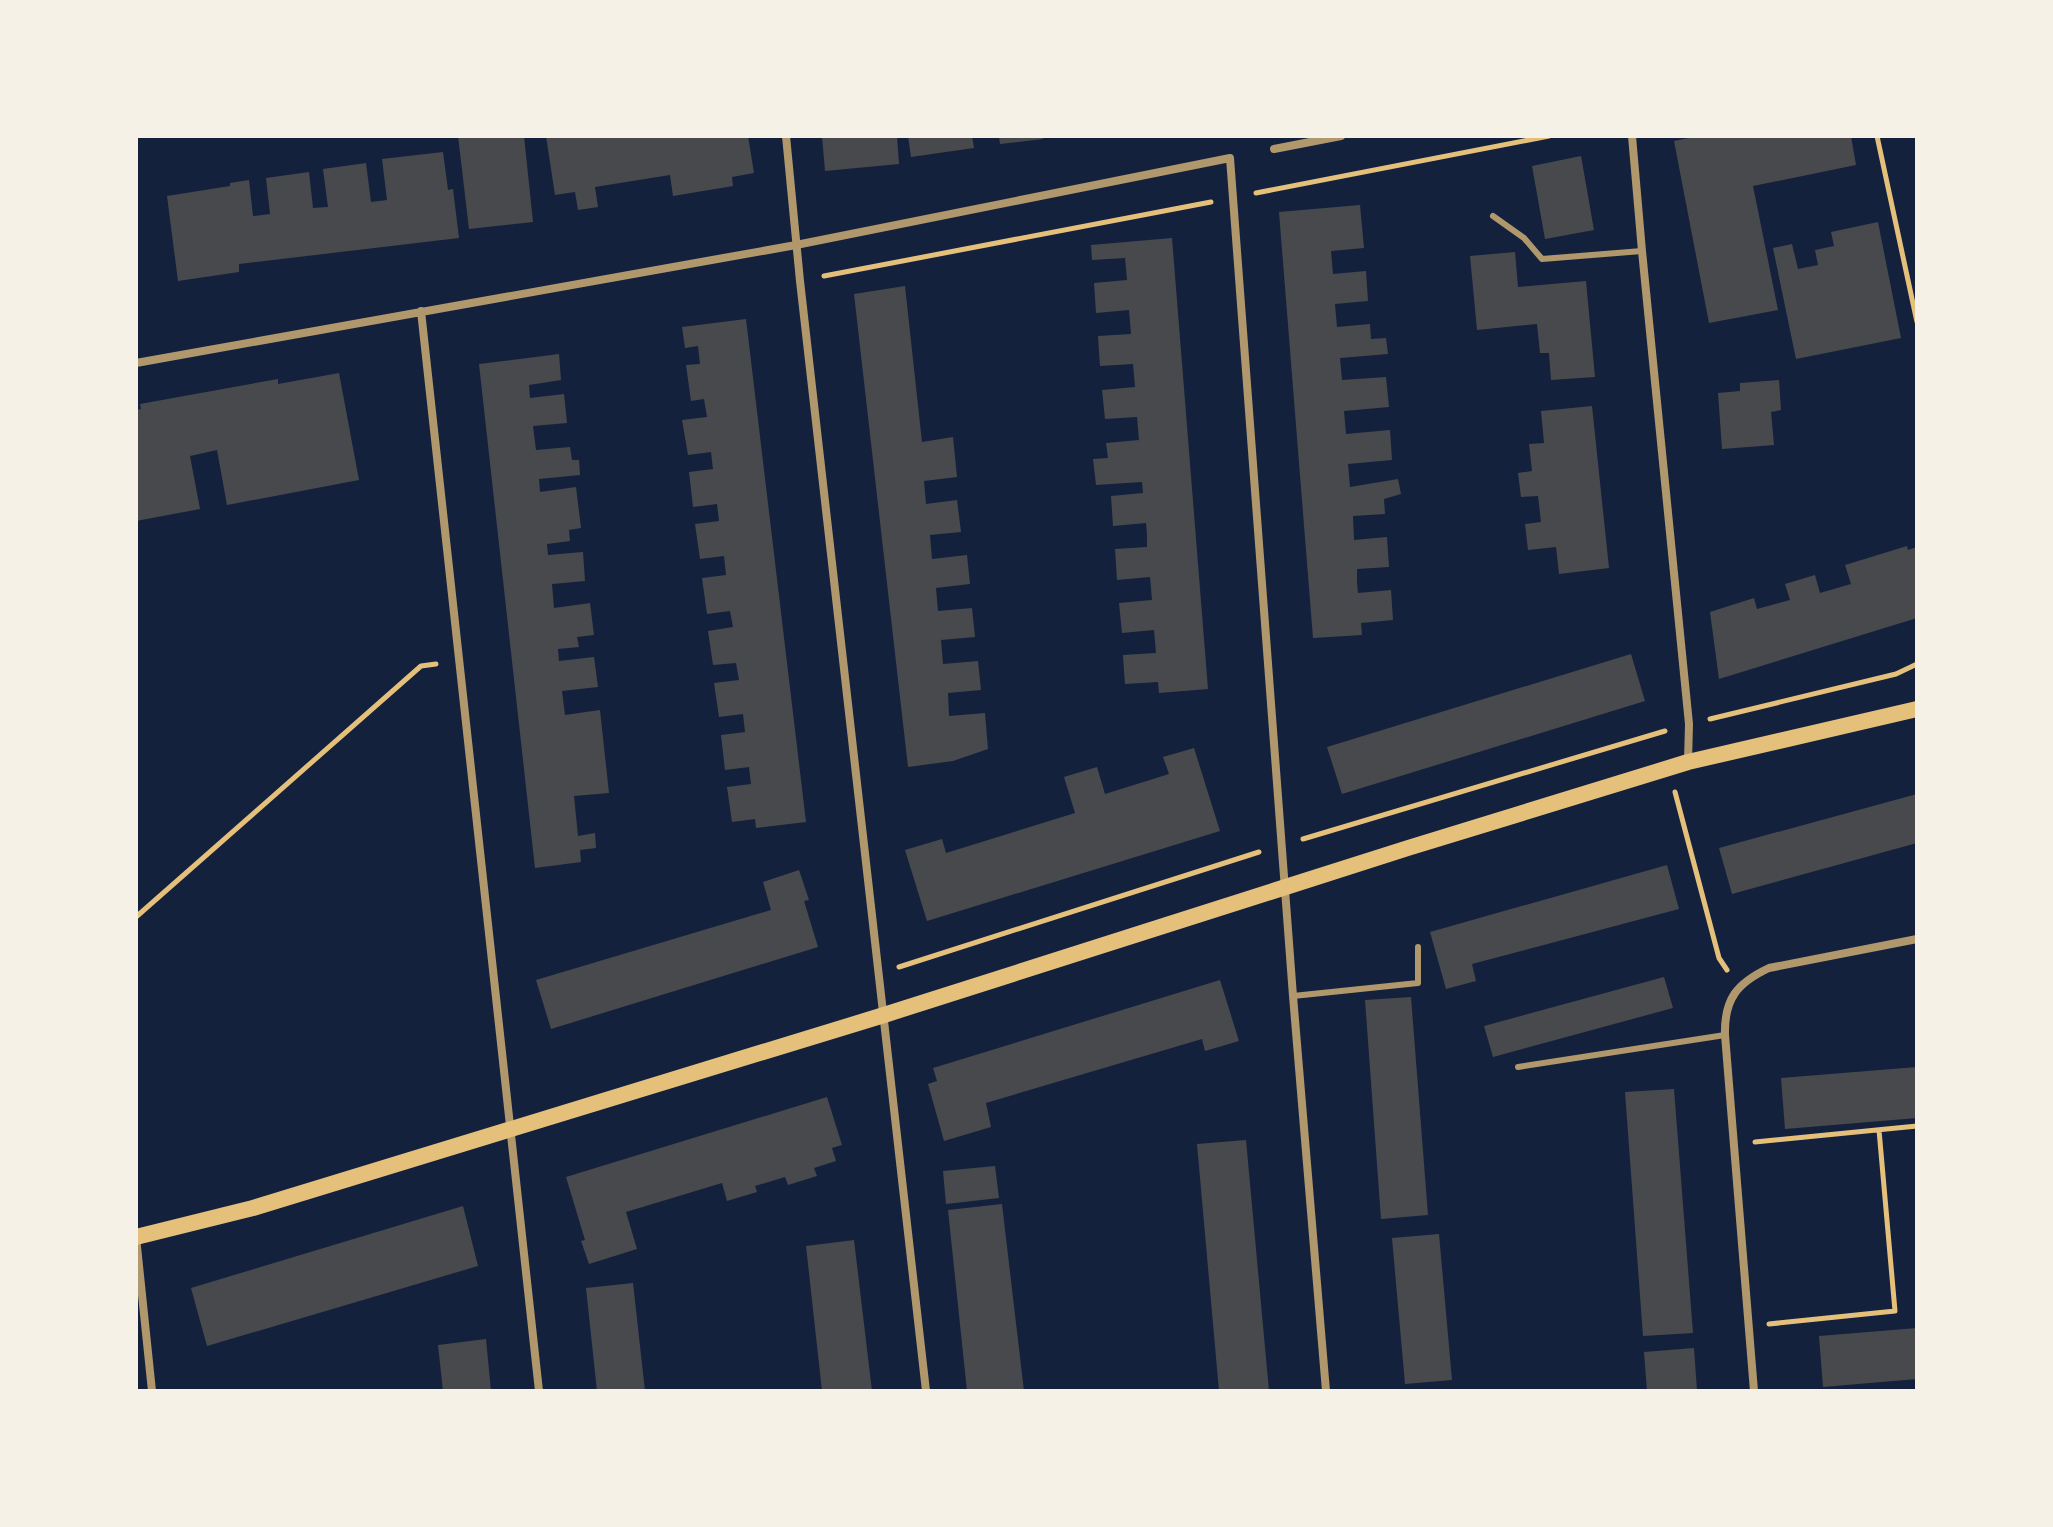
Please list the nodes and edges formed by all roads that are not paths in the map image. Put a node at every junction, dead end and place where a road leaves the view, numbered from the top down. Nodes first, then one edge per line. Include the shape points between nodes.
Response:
1 (786, 136) edge
2 (1341, 136) edge
3 (1632, 136) edge
4 (1274, 149) dead end
5 (1493, 216) dead end
6 (796, 245) junction
7 (1642, 251) junction
8 (421, 311) junction
9 (136, 363) edge
10 (1917, 709) edge
11 (1688, 762) junction
12 (1285, 887) junction
13 (1917, 939) edge
14 (1418, 947) dead end
15 (1293, 996) junction
16 (884, 1015) junction
17 (1725, 1035) junction
18 (1518, 1067) dead end
19 (510, 1128) junction
20 (136, 1236) edge
21 (152, 1391) edge
22 (539, 1391) edge
23 (926, 1391) edge
24 (1326, 1391) edge
25 (1754, 1391) edge

1 - 6 street
2 - 4 street
3 - 7 street
5 - 7 lane via 1542,259
6 - 8 street
6 - 12 street via 1230,158
6 - 16 street
7 - 11 street via 1689,724
8 - 9 street
8 - 19 street
10 - 11 main road
11 - 12 main road
12 - 15 street
12 - 16 main road
13 - 17 street via 1769,968 1752,976 1729,1003
14 - 15 lane via 1418,983
15 - 24 street
16 - 19 main road
16 - 23 street
17 - 18 lane
17 - 25 street
19 - 20 main road via 253,1208
19 - 22 street
20 - 21 street

